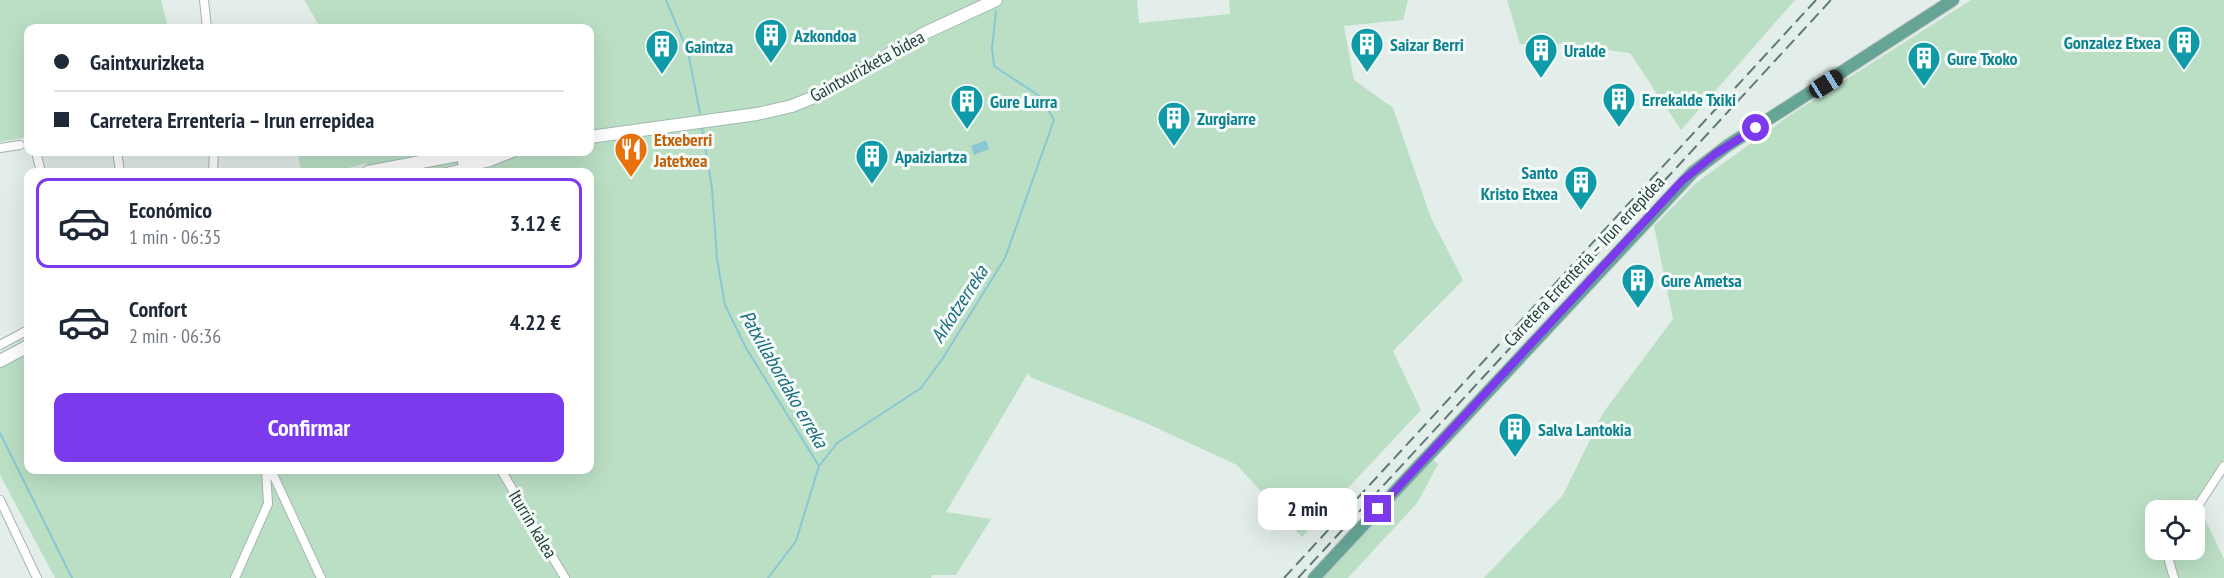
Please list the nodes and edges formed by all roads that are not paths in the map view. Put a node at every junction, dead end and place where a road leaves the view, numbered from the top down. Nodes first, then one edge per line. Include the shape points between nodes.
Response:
1 (204, 0) edge
2 (996, 0) edge
3 (1953, 0) edge
4 (207, 24) edge
5 (594, 136) edge
6 (20, 145) dead end
7 (0, 148) edge
8 (450, 156) edge
9 (489, 156) edge
10 (505, 156) edge
11 (427, 160) junction
12 (389, 168) edge
13 (408, 168) edge
14 (430, 168) edge
15 (464, 168) edge
16 (24, 332) edge
17 (0, 345) edge
18 (24, 348) edge
19 (0, 361) edge
20 (2224, 466) edge
21 (269, 474) edge
22 (271, 474) edge
23 (503, 474) edge
24 (0, 500) edge
25 (2202, 500) edge
26 (2169, 560) edge
27 (37, 578) edge
28 (235, 578) edge
29 (321, 578) edge
30 (565, 578) edge
31 (1314, 578) edge
32 (2174, 578) edge

1 - 4 street
2 - 5 main road, Gaintxurizketa bidea via 925,33 824,93 792,106
3 - 31 main road, Carretera Errenteria – Irun errepidea via 1693,172
6 - 7 street
8 - 11 main road
9 - 14 main road
10 - 15 street
11 - 12 main road
11 - 13 main road
16 - 17 street
18 - 19 main road
20 - 25 street
21 - 28 street via 268,504
22 - 29 street
23 - 30 street, Iturrin kalea
24 - 27 street
26 - 32 street

